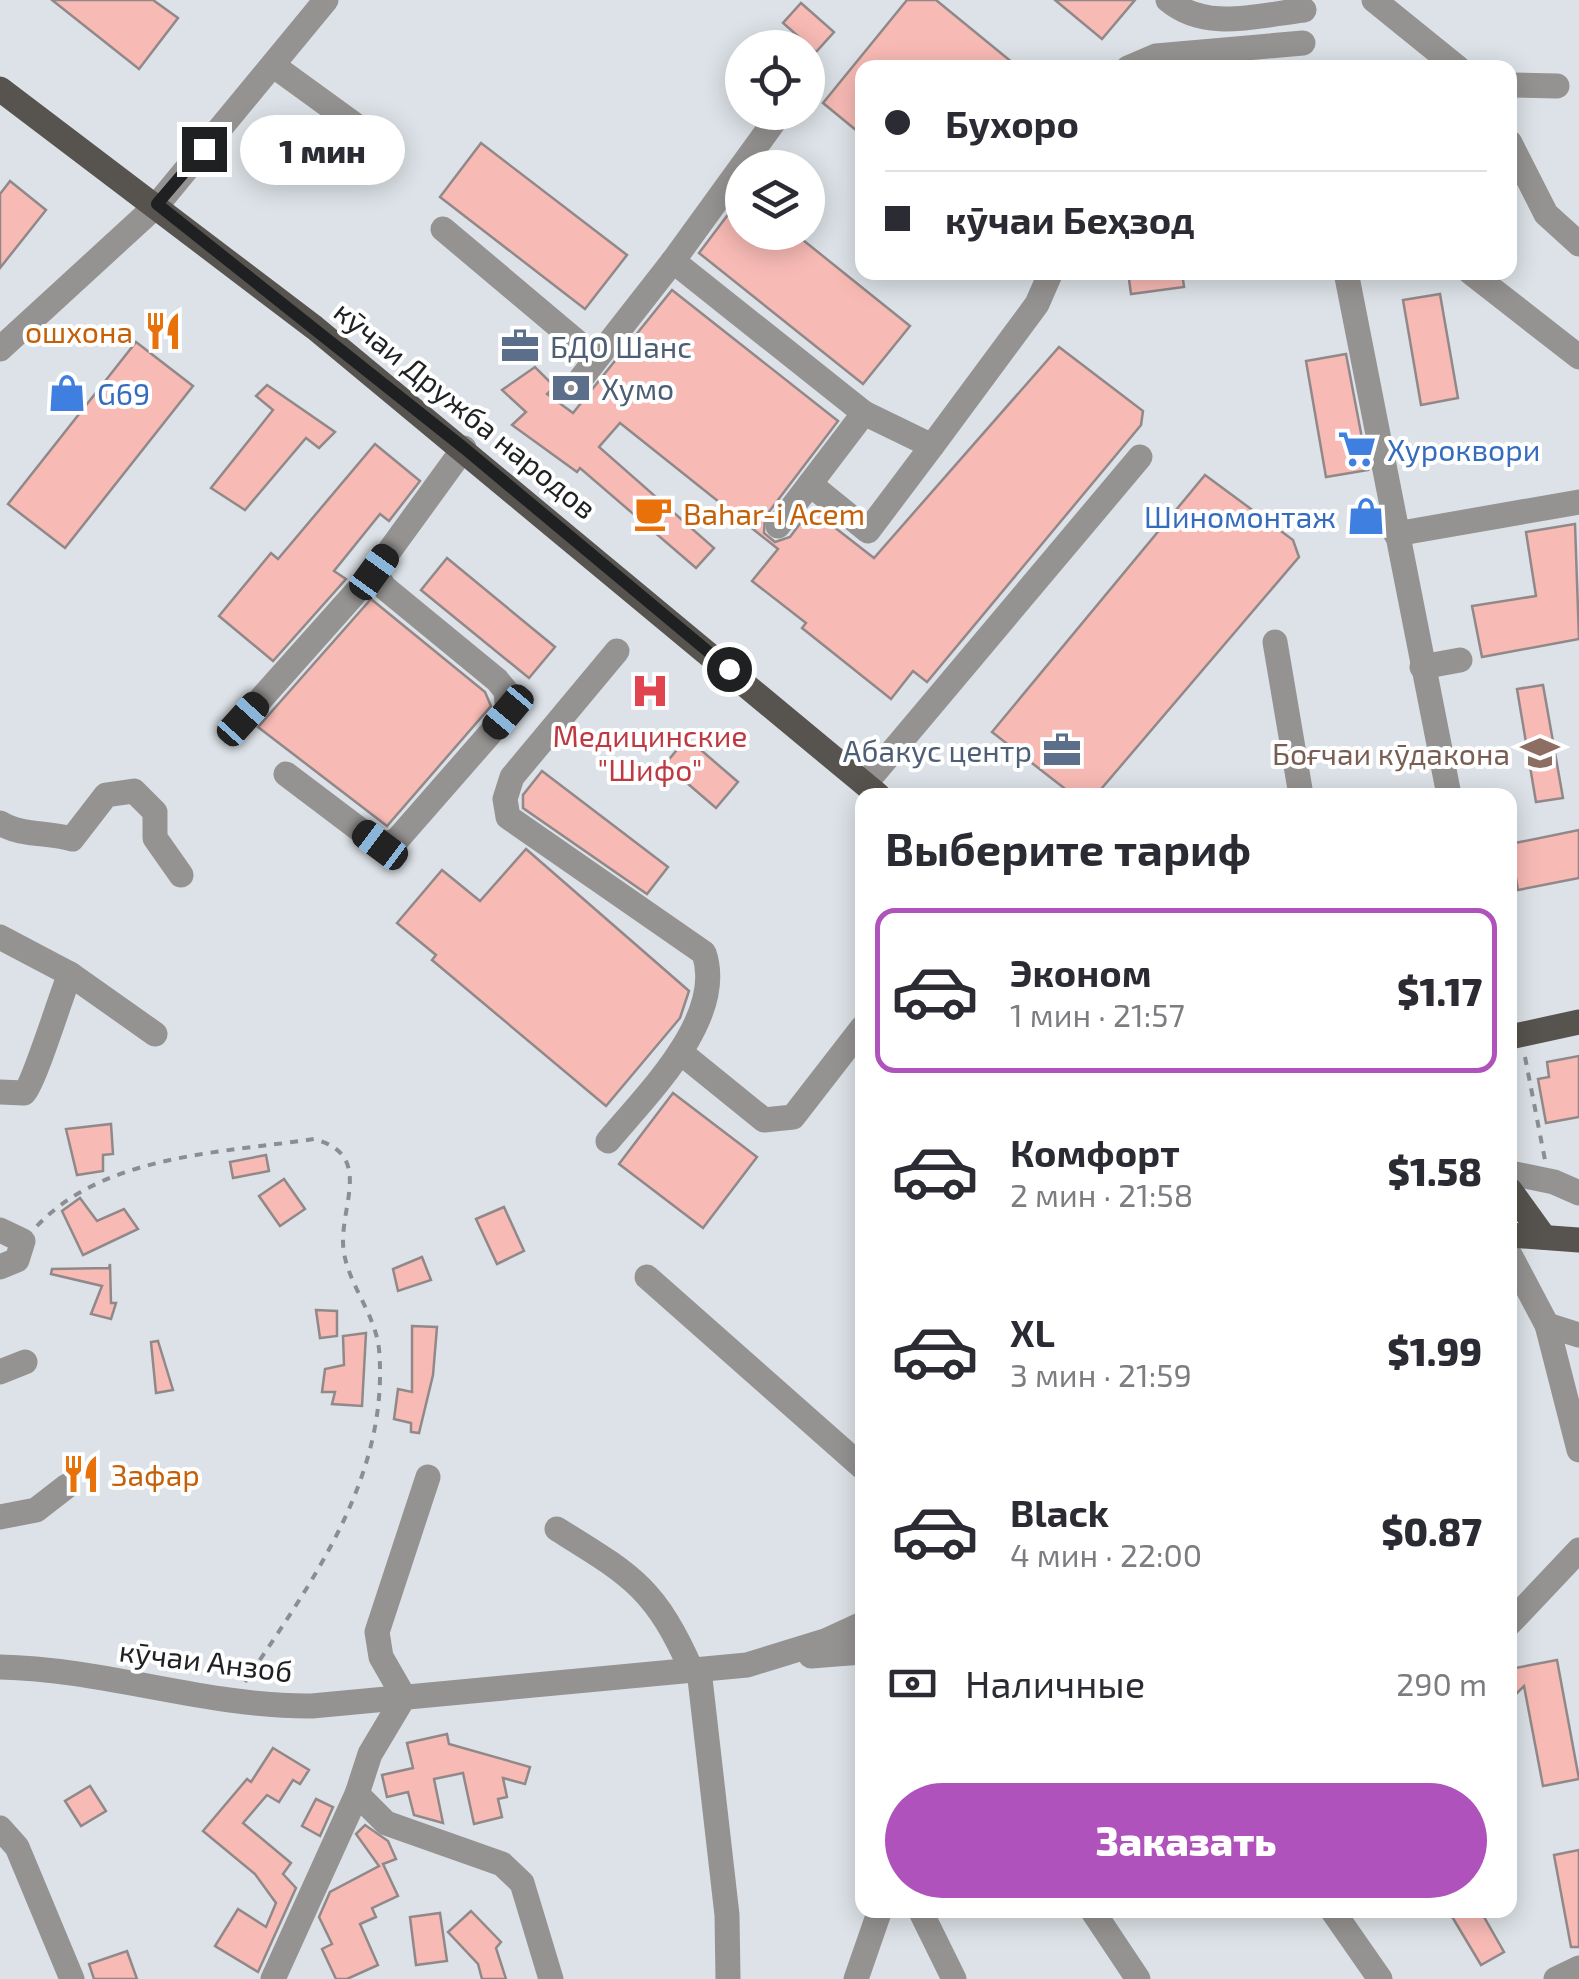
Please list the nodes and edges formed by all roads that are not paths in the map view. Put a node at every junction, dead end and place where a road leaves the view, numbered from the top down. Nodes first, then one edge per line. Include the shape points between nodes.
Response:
1 (326, 0) edge
2 (1168, 0) edge
3 (1374, 0) edge
4 (1305, 5) edge
5 (1305, 55) edge
6 (1147, 60) edge
7 (1448, 60) edge
8 (274, 66) junction
9 (1517, 85) edge
10 (1557, 86) dead end
11 (0, 89) edge
12 (769, 130) edge
13 (365, 132) dead end
14 (1517, 157) edge
15 (157, 204) junction
16 (443, 229) dead end
17 (1579, 244) edge
18 (674, 260) junction
19 (1047, 280) edge
20 (1348, 280) edge
21 (1480, 280) edge
22 (0, 349) edge
23 (595, 357) junction
24 (1579, 358) edge
25 (573, 389) dead end
26 (864, 413) junction
27 (932, 446) junction
28 (464, 448) junction
29 (1140, 458) dead end
30 (810, 484) junction
31 (1579, 502) edge
32 (778, 526) dead end
33 (1396, 534) junction
34 (374, 572) junction
35 (1274, 642) dead end
36 (618, 651) dead end
37 (1460, 660) dead end
38 (1422, 667) junction
39 (243, 719) dead end
40 (286, 774) dead end
41 (870, 788) edge
42 (874, 788) edge
43 (1301, 788) edge
44 (1448, 788) edge
45 (0, 824) edge
46 (181, 875) dead end
47 (0, 938) edge
48 (70, 974) junction
49 (1579, 1022) edge
50 (155, 1034) dead end
51 (855, 1037) edge
52 (1518, 1047) edge
53 (680, 1052) junction
54 (0, 1092) edge
55 (608, 1141) dead end
56 (1517, 1174) edge
57 (1579, 1193) edge
58 (1517, 1196) edge
59 (12, 1235) edge
60 (1517, 1236) edge
61 (1564, 1238) edge
62 (0, 1266) edge
63 (1517, 1268) edge
64 (647, 1277) dead end
65 (1547, 1325) junction
66 (1579, 1335) edge
67 (26, 1362) dead end
68 (0, 1372) edge
69 (1573, 1401) edge
70 (1579, 1450) edge
71 (855, 1461) edge
72 (428, 1477) dead end
73 (67, 1486) dead end
74 (0, 1517) edge
75 (556, 1529) dead end
76 (1579, 1550) edge
77 (1517, 1611) edge
78 (855, 1627) edge
79 (855, 1651) edge
80 (747, 1664) junction
81 (0, 1667) edge
82 (695, 1670) junction
83 (404, 1697) junction
84 (357, 1794) junction
85 (0, 1828) edge
86 (877, 1918) edge
87 (924, 1918) edge
88 (1097, 1918) edge
89 (1338, 1918) edge
90 (1579, 1968) edge
91 (72, 1979) edge
92 (273, 1979) edge
93 (551, 1979) edge
94 (728, 1979) edge
95 (856, 1979) edge
96 (954, 1979) edge
97 (1138, 1979) edge
98 (1380, 1979) edge
99 (1556, 1979) edge

1 - 8 street
2 - 4 street via 1185,14 1211,20
3 - 7 street
4 - 5 street
5 - 6 street
8 - 13 street
8 - 15 street
9 - 10 street
11 - 15 main road, кӯчаи Дружба народов
12 - 18 street
14 - 17 street via 1546,214
15 - 22 street
15 - 28 main road, кӯчаи Дружба народов
16 - 23 street
18 - 23 street
18 - 26 street
19 - 27 street via 1037,304
20 - 33 street
21 - 24 street
23 - 25 street
26 - 27 street
26 - 30 street
27 - 30 street via 868,531
28 - 34 street
28 - 41 main road, кӯчаи Дружба народов
29 - 42 street
30 - 32 street
31 - 33 street
33 - 38 street
34 - 39 street
34 - 40 street via 497,680 508,712 396,841 380,845
35 - 43 street
36 - 53 street via 512,777 505,799 508,817 704,953 710,989
37 - 38 street
38 - 44 street
45 - 46 street via 72,839 106,794 134,792 155,812 156,838
47 - 48 street
48 - 50 street
48 - 54 street via 31,1086 18,1094
49 - 52 main road
51 - 53 street via 793,1117 779,1122 764,1120
53 - 55 street
56 - 57 street
58 - 61 main road
59 - 62 street via 17,1260
60 - 61 main road
63 - 65 street
64 - 71 street
65 - 66 street
65 - 69 street
67 - 68 street
69 - 70 street
72 - 83 street via 377,1632 380,1656
73 - 74 street via 36,1510
75 - 82 street via 638,1581
76 - 77 street
78 - 80 street, кӯчаи Анзоб
79 - 80 street, кӯчаи Анзоб
80 - 82 street, кӯчаи Анзоб
81 - 83 street, кӯчаи Анзоб via 40,1668 232,1703 312,1706
82 - 83 street, кӯчаи Анзоб
82 - 94 street via 727,1916
83 - 84 street via 370,1754
84 - 92 street
84 - 93 street via 386,1824 502,1864 522,1882
85 - 91 street via 18,1847
86 - 95 street
87 - 96 street
88 - 97 street
89 - 98 street
90 - 99 street

